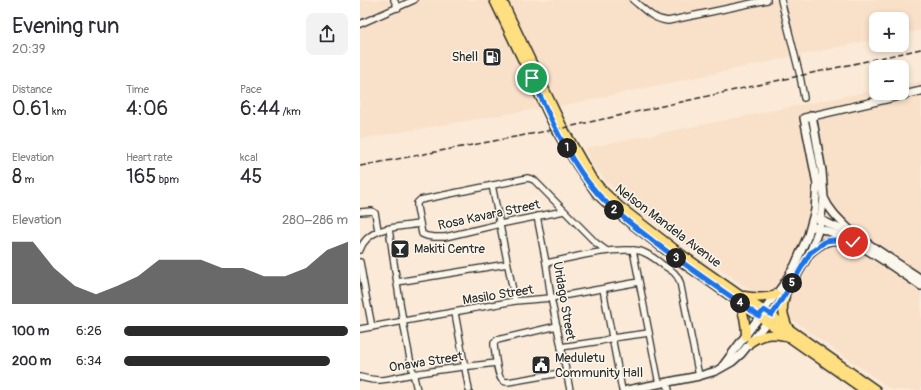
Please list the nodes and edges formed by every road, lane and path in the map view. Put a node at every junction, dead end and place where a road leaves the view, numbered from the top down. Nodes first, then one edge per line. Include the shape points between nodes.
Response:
1 (394, 0) edge
2 (414, 0) edge
3 (494, 0) edge
4 (502, 0) edge
5 (633, 0) edge
6 (767, 0) edge
7 (781, 0) edge
8 (398, 8) junction
9 (360, 24) edge
10 (921, 91) edge
11 (804, 98) dead end
12 (812, 115) junction
13 (492, 185) junction
14 (824, 198) junction
15 (564, 211) junction
16 (360, 212) edge
17 (537, 216) junction
18 (817, 218) junction
19 (420, 224) junction
20 (500, 224) junction
21 (810, 226) junction
22 (819, 228) junction
23 (389, 229) junction
24 (378, 230) junction
25 (855, 239) junction
26 (360, 250) edge
27 (633, 250) junction
28 (607, 251) junction
29 (810, 253) junction
30 (360, 262) edge
31 (546, 263) junction
32 (507, 264) junction
33 (921, 279) edge
34 (397, 282) junction
35 (640, 282) junction
36 (921, 286) edge
37 (604, 288) junction
38 (362, 292) edge
39 (781, 295) junction
40 (551, 298) junction
41 (740, 299) junction
42 (515, 301) junction
43 (455, 313) junction
44 (762, 313) junction
45 (769, 318) junction
46 (404, 322) junction
47 (557, 326) junction
48 (372, 327) junction
49 (788, 328) junction
50 (360, 329) edge
51 (649, 333) junction
52 (612, 338) junction
53 (790, 338) junction
54 (748, 339) junction
55 (561, 347) junction
56 (496, 363) junction
57 (465, 367) junction
58 (566, 372) junction
59 (413, 374) junction
60 (699, 376) junction
61 (360, 377) edge
62 (659, 384) junction
63 (668, 386) edge
64 (417, 390) edge
65 (469, 390) edge
66 (570, 390) edge
67 (622, 390) edge
68 (627, 390) edge
69 (864, 390) edge
70 (876, 390) edge

1 - 8 street
2 - 8 street
3 - 41 main road, Nelson Mandela Avenue via 556,130 576,165 597,194 676,258
4 - 41 main road, Nelson Mandela Avenue via 563,128 591,177 619,206
5 - 6 street via 653,17 668,21
7 - 11 street
8 - 9 street
10 - 12 street
12 - 14 street
12 - 18 street via 804,118 817,184
13 - 15 street, Rosa Kavara Street via 528,178 534,180
13 - 19 street, Rosa Kavara Street via 420,200 417,203
13 - 20 street
14 - 18 street
14 - 25 street via 832,212
15 - 17 street, Rosa Kavara Street
15 - 28 street, Rosa Kavara Street
16 - 24 street via 375,212
17 - 20 street, Rosa Kavara Street
17 - 31 street, Uridago Street
18 - 21 street
18 - 22 street
18 - 25 street
19 - 20 street, Rosa Kavara Street via 422,234 434,237
19 - 23 street
20 - 32 street
21 - 22 street
21 - 39 street via 803,248 783,285
22 - 25 street
22 - 29 street
23 - 24 street
23 - 34 street
24 - 26 street via 367,238
25 - 29 street via 826,241
25 - 33 street
25 - 36 street
27 - 28 street
27 - 35 street
27 - 60 street via 642,251 678,276
28 - 31 street
29 - 39 street via 796,277
30 - 38 street
31 - 40 street, Uridago Street
32 - 34 street
32 - 42 street
34 - 46 street
35 - 37 street, Masilo Street
35 - 51 street
37 - 40 street, Masilo Street
37 - 52 street
38 - 48 street
39 - 41 main road
39 - 44 street
39 - 45 street
39 - 49 main road via 782,310
40 - 42 street, Masilo Street
40 - 47 street, Uridago Street
41 - 44 main road, Nelson Mandela Avenue
41 - 54 main road
42 - 43 street, Masilo Street
43 - 46 street, Masilo Street
43 - 57 street
44 - 45 main road, Nelson Mandela Avenue
44 - 54 street
45 - 49 main road, Nelson Mandela Avenue
45 - 53 main road, Nelson Mandela Avenue
45 - 54 street
46 - 48 street, Masilo Street
46 - 59 street
47 - 55 street, Uridago Street
47 - 56 street via 497,340 494,343
48 - 50 street, Masilo Street
49 - 70 main road, Nelson Mandela Avenue
51 - 52 street
51 - 62 street
52 - 55 street
52 - 67 street
53 - 54 main road via 771,334
53 - 69 main road, Nelson Mandela Avenue
54 - 60 street via 732,362
55 - 58 street, Uridago Street
56 - 57 street, Onawa Street
56 - 58 street via 503,382
57 - 59 street, Onawa Street
57 - 65 street
58 - 66 street, Uridago Street
59 - 61 street, Onawa Street via 376,381
59 - 64 street
60 - 63 street
62 - 63 street
62 - 68 street

